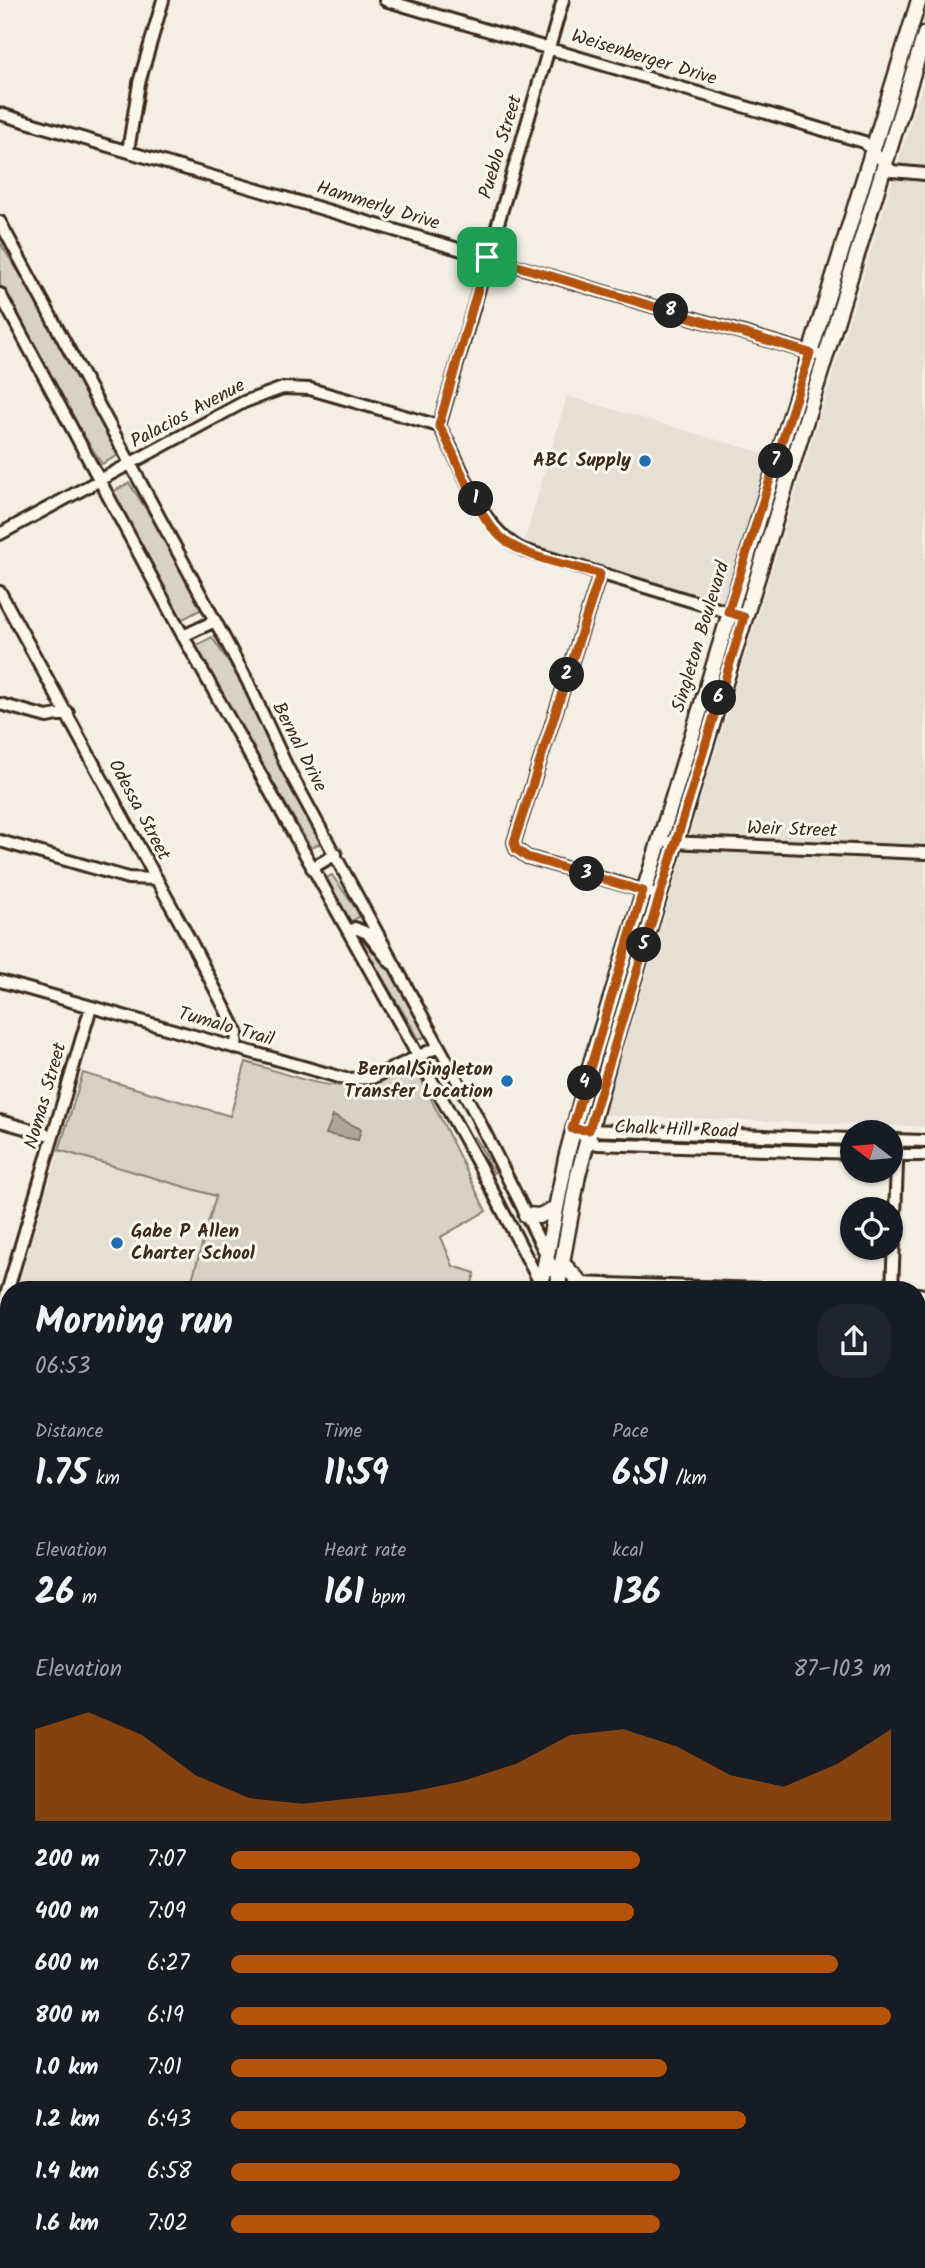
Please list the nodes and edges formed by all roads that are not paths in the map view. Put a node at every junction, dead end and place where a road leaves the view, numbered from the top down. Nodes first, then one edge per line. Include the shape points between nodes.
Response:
1 (163, 0) edge
2 (385, 0) edge
3 (563, 0) edge
4 (919, 0) edge
5 (925, 34) edge
6 (905, 46) junction
7 (549, 48) junction
8 (920, 50) junction
9 (0, 114) edge
10 (128, 151) junction
11 (872, 151) junction
12 (885, 165) junction
13 (925, 174) edge
14 (0, 222) edge
15 (487, 257) junction
16 (0, 294) edge
17 (810, 353) junction
18 (825, 357) junction
19 (439, 425) junction
20 (131, 464) junction
21 (100, 481) junction
22 (0, 534) edge
23 (750, 544) junction
24 (765, 548) junction
25 (600, 574) junction
26 (0, 592) edge
27 (728, 612) junction
28 (744, 617) junction
29 (215, 621) junction
30 (183, 636) junction
31 (0, 704) edge
32 (68, 713) junction
33 (658, 839) junction
34 (0, 841) edge
35 (675, 843) junction
36 (925, 853) edge
37 (336, 854) junction
38 (312, 868) junction
39 (157, 879) junction
40 (643, 891) junction
41 (659, 895) junction
42 (349, 931) junction
43 (398, 969) junction
44 (0, 981) edge
45 (91, 1007) junction
46 (439, 1047) junction
47 (236, 1048) junction
48 (417, 1056) junction
49 (0, 1121) edge
50 (572, 1129) junction
51 (588, 1135) junction
52 (53, 1136) junction
53 (840, 1139) edge
54 (903, 1140) edge
55 (925, 1141) edge
56 (840, 1153) edge
57 (903, 1155) edge
58 (925, 1155) edge
59 (894, 1183) edge
60 (556, 1208) junction
61 (526, 1215) junction
62 (548, 1257) junction
63 (563, 1264) junction
64 (8, 1281) edge
65 (538, 1281) edge
66 (543, 1281) edge
67 (559, 1281) edge
68 (561, 1281) edge
69 (582, 1281) edge
70 (892, 1281) edge

1 - 10 street via 139,83
2 - 7 street, Weisenberger Drive
3 - 7 street, Pueblo Street
4 - 6 main road, Singleton Boulevard
5 - 8 main road, Singleton Boulevard
6 - 8 main road
6 - 11 main road, Singleton Boulevard
7 - 11 street, Weisenberger Drive via 864,142
7 - 15 street, Pueblo Street
8 - 12 main road, Singleton Boulevard
9 - 10 street, Hammerly Drive
10 - 15 street, Hammerly Drive
11 - 12 street, Weisenberger Drive
11 - 17 main road, Singleton Boulevard
12 - 13 street via 898,173
12 - 18 main road, Singleton Boulevard
14 - 20 street, Bernal Drive
15 - 17 street, Hammerly Drive
15 - 19 street, Pueblo Street
16 - 21 street
17 - 18 street, Hammerly Drive
17 - 23 main road, Singleton Boulevard
18 - 24 main road, Singleton Boulevard
19 - 20 street, Palacios Avenue via 322,391 284,388 244,402
19 - 25 street via 487,520 506,542
20 - 21 street, Palacios Avenue
20 - 29 street, Bernal Drive
21 - 22 street, Palacios Avenue
21 - 30 street
23 - 24 main road
23 - 27 main road, Singleton Boulevard
24 - 28 main road, Singleton Boulevard
25 - 27 street
25 - 40 street via 515,833 516,849 527,857
26 - 32 street, Odessa Street
27 - 28 street
27 - 33 main road, Singleton Boulevard
28 - 35 main road, Singleton Boulevard
29 - 30 street
29 - 37 street, Bernal Drive
30 - 38 street
31 - 32 street via 47,717
32 - 39 street, Odessa Street
33 - 35 street, Weir Street
33 - 40 main road, Singleton Boulevard
34 - 39 street via 128,878
35 - 36 street, Weir Street
35 - 41 main road, Singleton Boulevard
37 - 38 street
37 - 43 street, Bernal Drive
38 - 42 street
39 - 47 street, Odessa Street via 237,1032
40 - 41 street
40 - 50 main road, Singleton Boulevard
41 - 51 main road, Singleton Boulevard
42 - 43 street via 355,928 367,933
42 - 48 street
43 - 46 street, Bernal Drive
44 - 45 street, Tumalo Trail
45 - 47 street, Tumalo Trail
45 - 52 street, Nomas Street
46 - 48 street, Tumalo Trail
46 - 61 street, Bernal Drive
47 - 48 street, Tumalo Trail via 346,1079 372,1078
48 - 65 street
49 - 52 street
50 - 51 street, Chalk Hill Road
50 - 60 main road, Singleton Boulevard
51 - 53 street, Chalk Hill Road
51 - 56 street, Chalk Hill Road via 597,1144
51 - 63 main road, Singleton Boulevard
52 - 64 street, Nomas Street
54 - 55 street
57 - 58 street
59 - 70 street
60 - 61 main road via 539,1216
60 - 62 main road, Singleton Boulevard
61 - 62 street, Bernal Drive
62 - 66 main road, Singleton Boulevard
62 - 67 street, Bernal Drive
63 - 68 main road, Singleton Boulevard
63 - 69 main road

